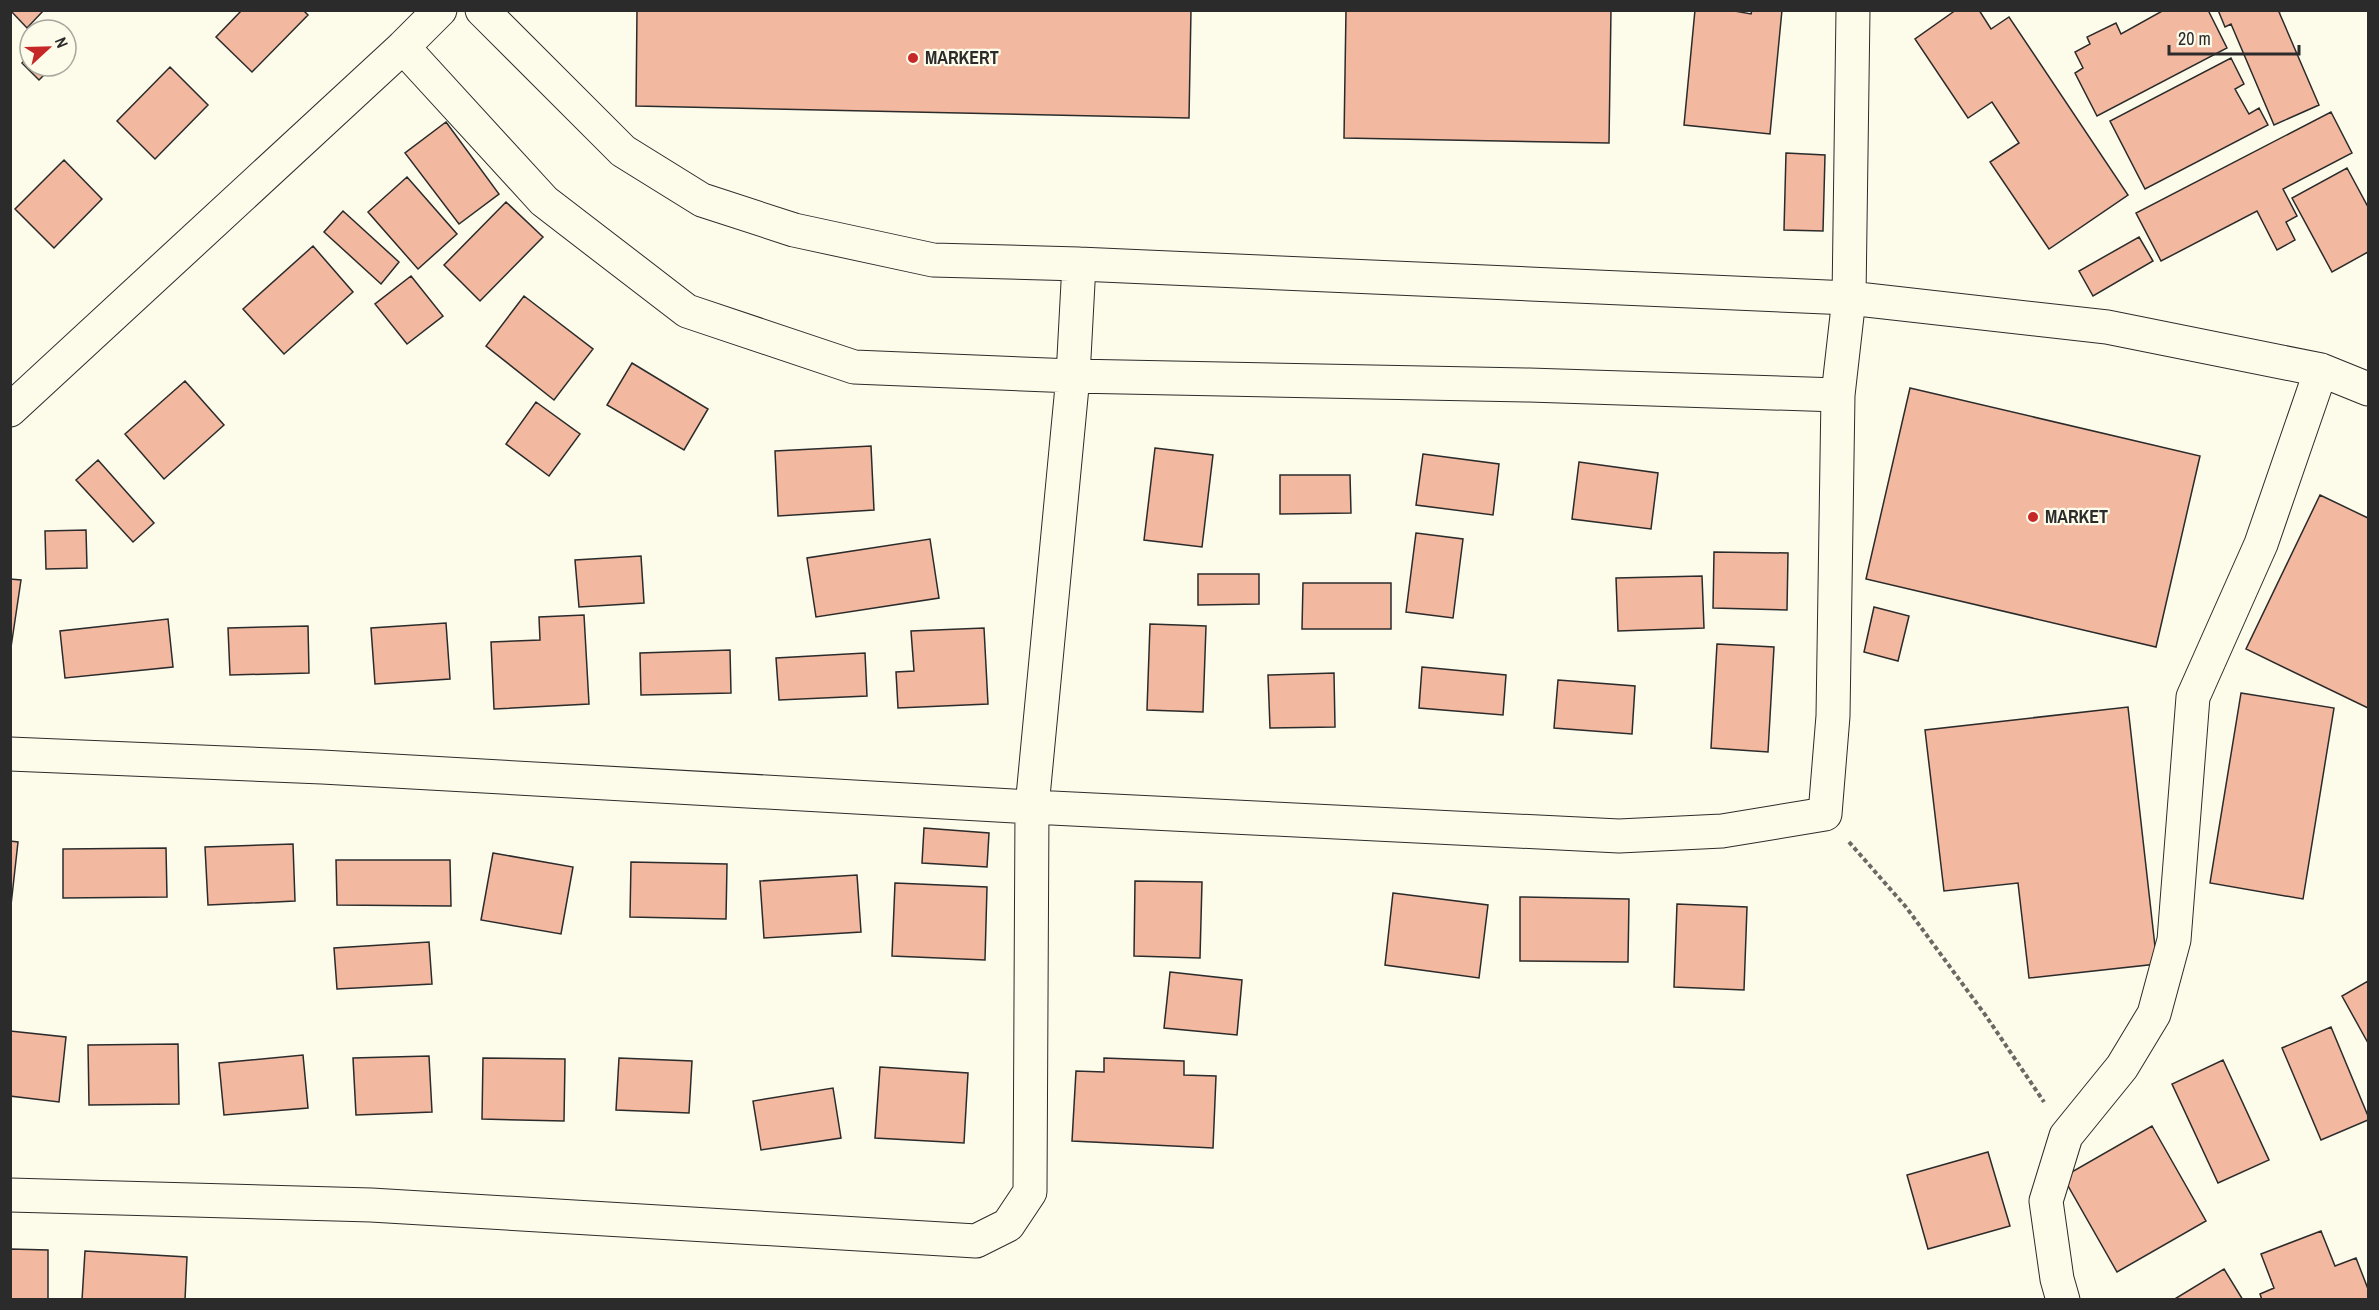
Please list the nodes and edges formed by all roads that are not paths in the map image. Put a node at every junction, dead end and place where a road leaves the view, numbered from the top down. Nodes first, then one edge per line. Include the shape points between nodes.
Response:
1 (440, 10) edge
2 (482, 10) edge
3 (1854, 10) edge
4 (403, 47) junction
5 (1079, 264) junction
6 (1849, 298) junction
7 (2321, 370) junction
8 (1073, 376) junction
9 (2368, 388) edge
10 (1838, 395) junction
11 (10, 410) edge
12 (10, 754) edge
13 (1032, 807) junction
14 (10, 1195) edge
15 (2063, 1299) edge

1 - 4 street
2 - 5 street via 623,151 702,200 794,230 933,260
3 - 6 street
4 - 8 street via 544,201 687,311 854,367
4 - 11 street
5 - 6 street
5 - 8 street
6 - 7 street via 2107,327
6 - 10 street
7 - 9 street
7 - 15 street via 2261,544 2193,697 2174,940 2154,1014 2122,1067 2066,1136 2046,1201
8 - 10 street via 1517,384
8 - 13 street
10 - 13 street via 1833,716 1825,814 1722,831 1619,836
12 - 13 street via 333,767
13 - 14 street via 1030,1192 1008,1225 976,1241 371,1205

